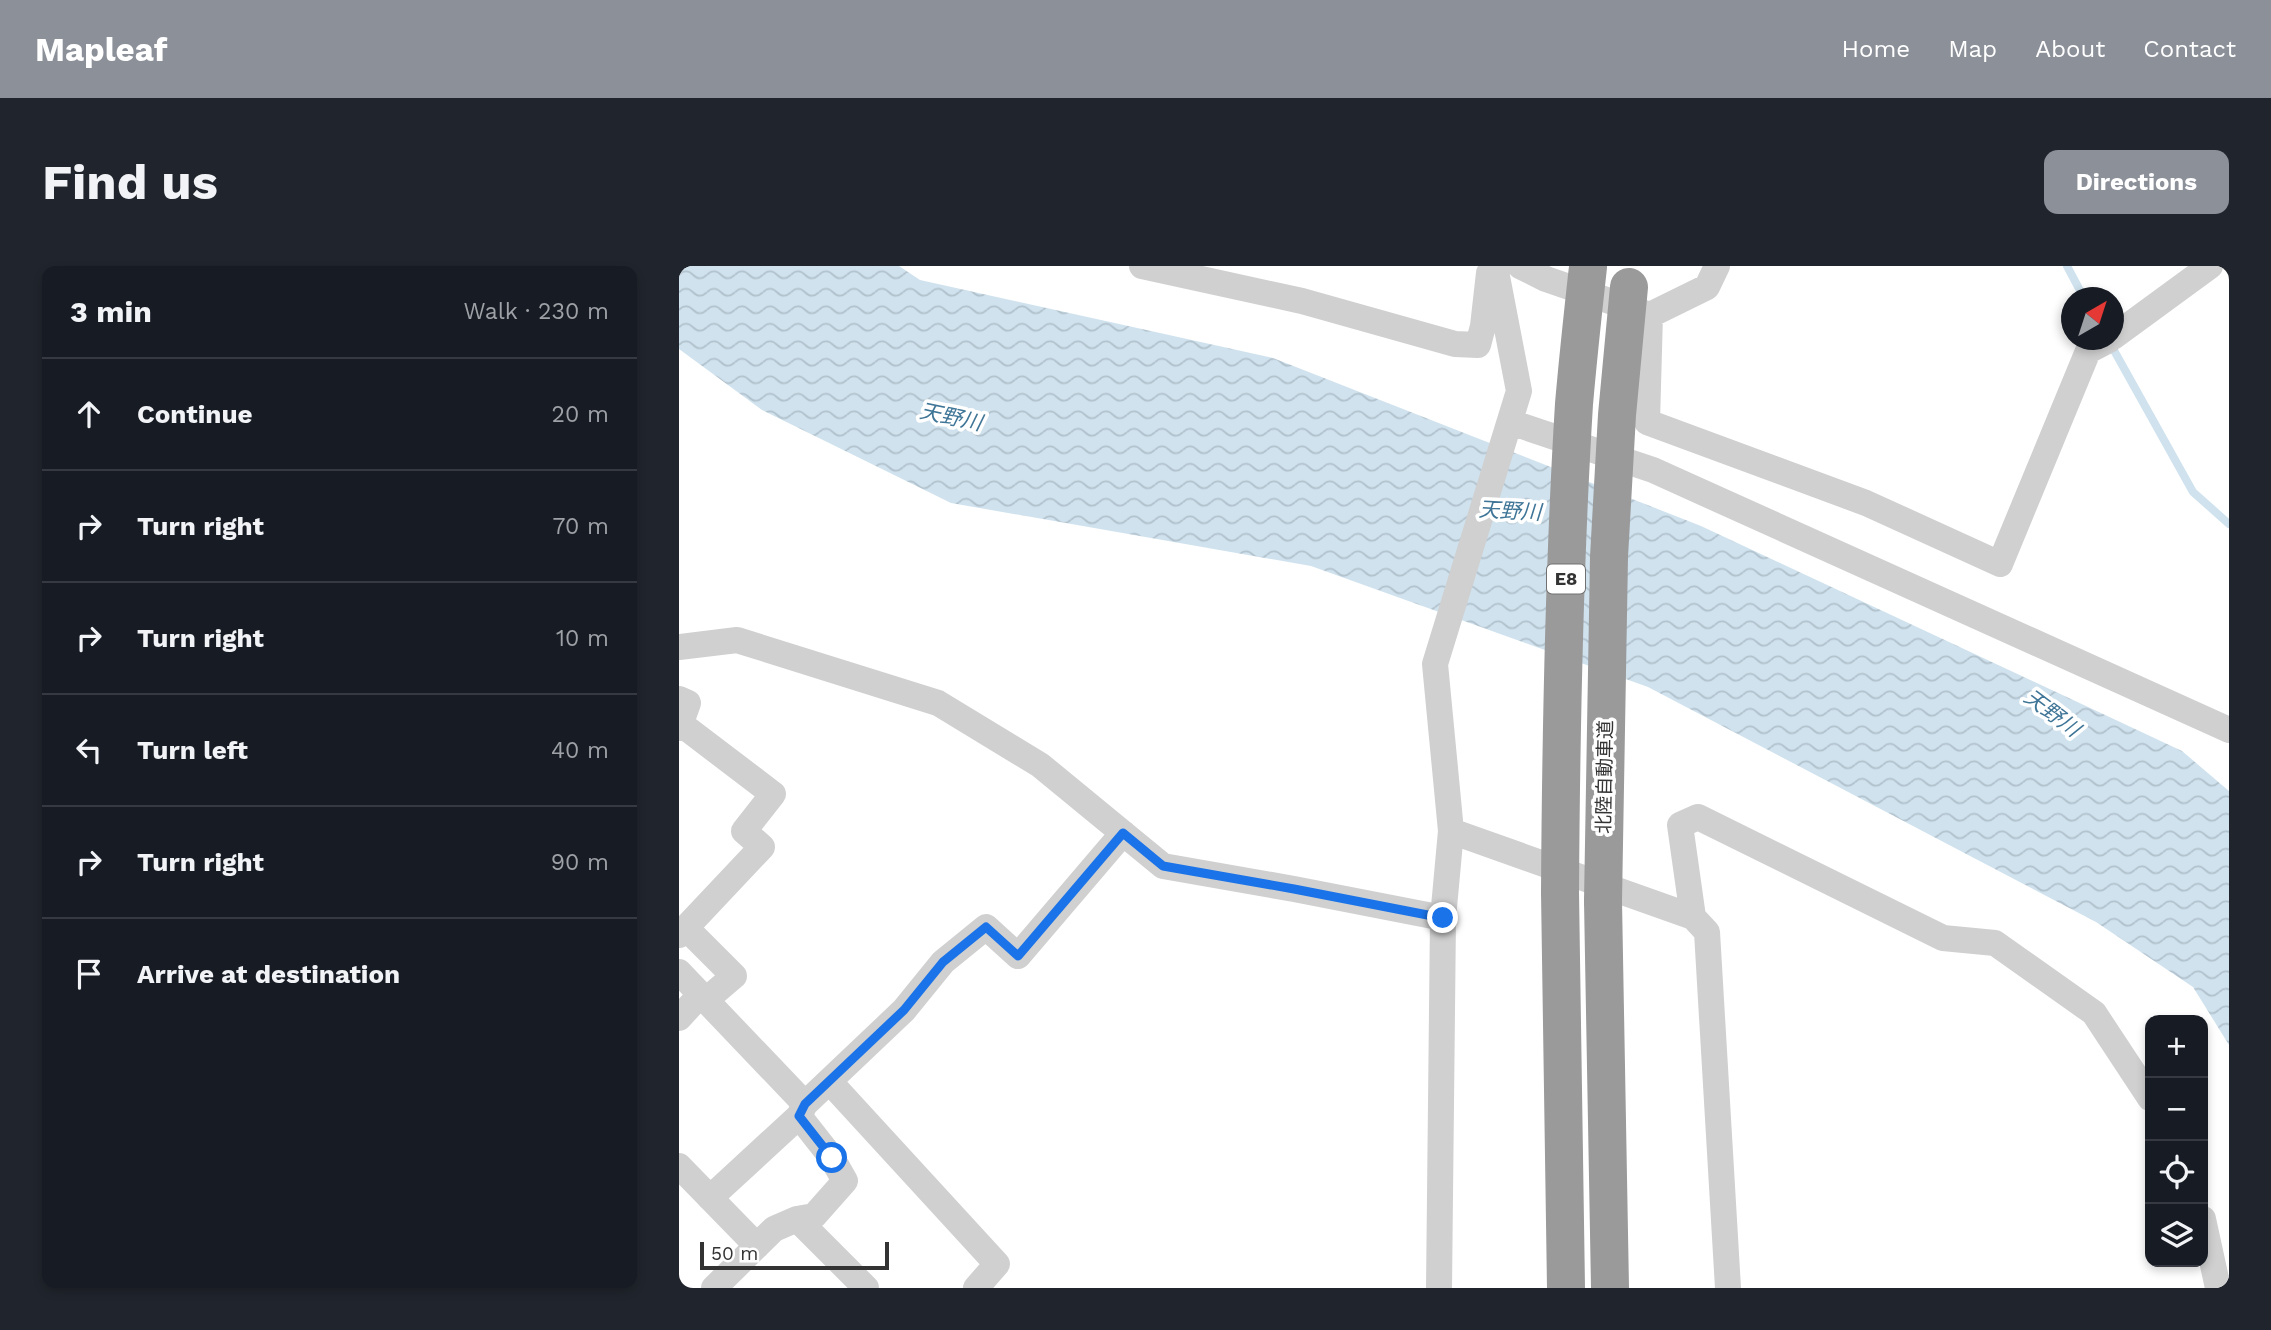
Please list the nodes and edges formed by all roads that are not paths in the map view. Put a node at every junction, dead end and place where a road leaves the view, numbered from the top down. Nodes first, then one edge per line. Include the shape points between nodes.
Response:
1 (1142, 266) edge
2 (1493, 266) edge
3 (1520, 266) edge
4 (1588, 266) edge
5 (1717, 266) edge
6 (2210, 266) edge
7 (1637, 289) edge
8 (2124, 329) edge
9 (2090, 350) edge
10 (1510, 422) junction
11 (679, 647) edge
12 (680, 717) edge
13 (2229, 730) edge
14 (1451, 831) junction
15 (1123, 833) junction
16 (1693, 917) junction
17 (1443, 918) junction
18 (683, 932) edge
19 (679, 972) edge
20 (703, 997) junction
21 (679, 1018) edge
22 (829, 1080) junction
23 (2145, 1090) edge
24 (802, 1110) junction
25 (679, 1166) edge
26 (710, 1198) junction
27 (797, 1219) junction
28 (2208, 1242) edge
29 (757, 1247) junction
30 (714, 1288) edge
31 (866, 1288) edge
32 (976, 1288) edge
33 (1439, 1288) edge
34 (1566, 1288) edge
35 (1609, 1288) edge
36 (1728, 1288) edge
37 (2218, 1288) edge

1 - 2 street via 1302,301 1455,344 1478,345
2 - 10 street via 1519,391
3 - 7 street via 1546,279
4 - 34 highway, E8, bridge via 1575,402 1561,708
5 - 7 street via 1707,287
6 - 8 street
7 - 9 street via 1647,422 1866,503 2000,564
7 - 35 highway, 北陸自動車道 / E8, bridge via 1617,415 1609,557 1603,901
10 - 13 street via 1653,471
10 - 14 street via 1435,664
11 - 15 street via 737,640 939,703 1039,765
12 - 18 street via 773,794 744,831 762,846
14 - 16 street
14 - 17 street
15 - 17 street via 1163,866
15 - 22 street via 1018,956 986,927 943,962 904,1010
16 - 23 street via 1680,825 1698,817 1943,938 1995,943 2094,1013
16 - 36 street via 1707,932
17 - 33 street
18 - 20 street via 734,975
19 - 20 street
20 - 21 street
20 - 24 street
22 - 24 street
22 - 32 street via 997,1264
24 - 26 street
24 - 27 street via 845,1181 814,1216
25 - 26 street
26 - 29 street
27 - 29 street via 774,1229
27 - 31 street
28 - 37 street
29 - 30 street

